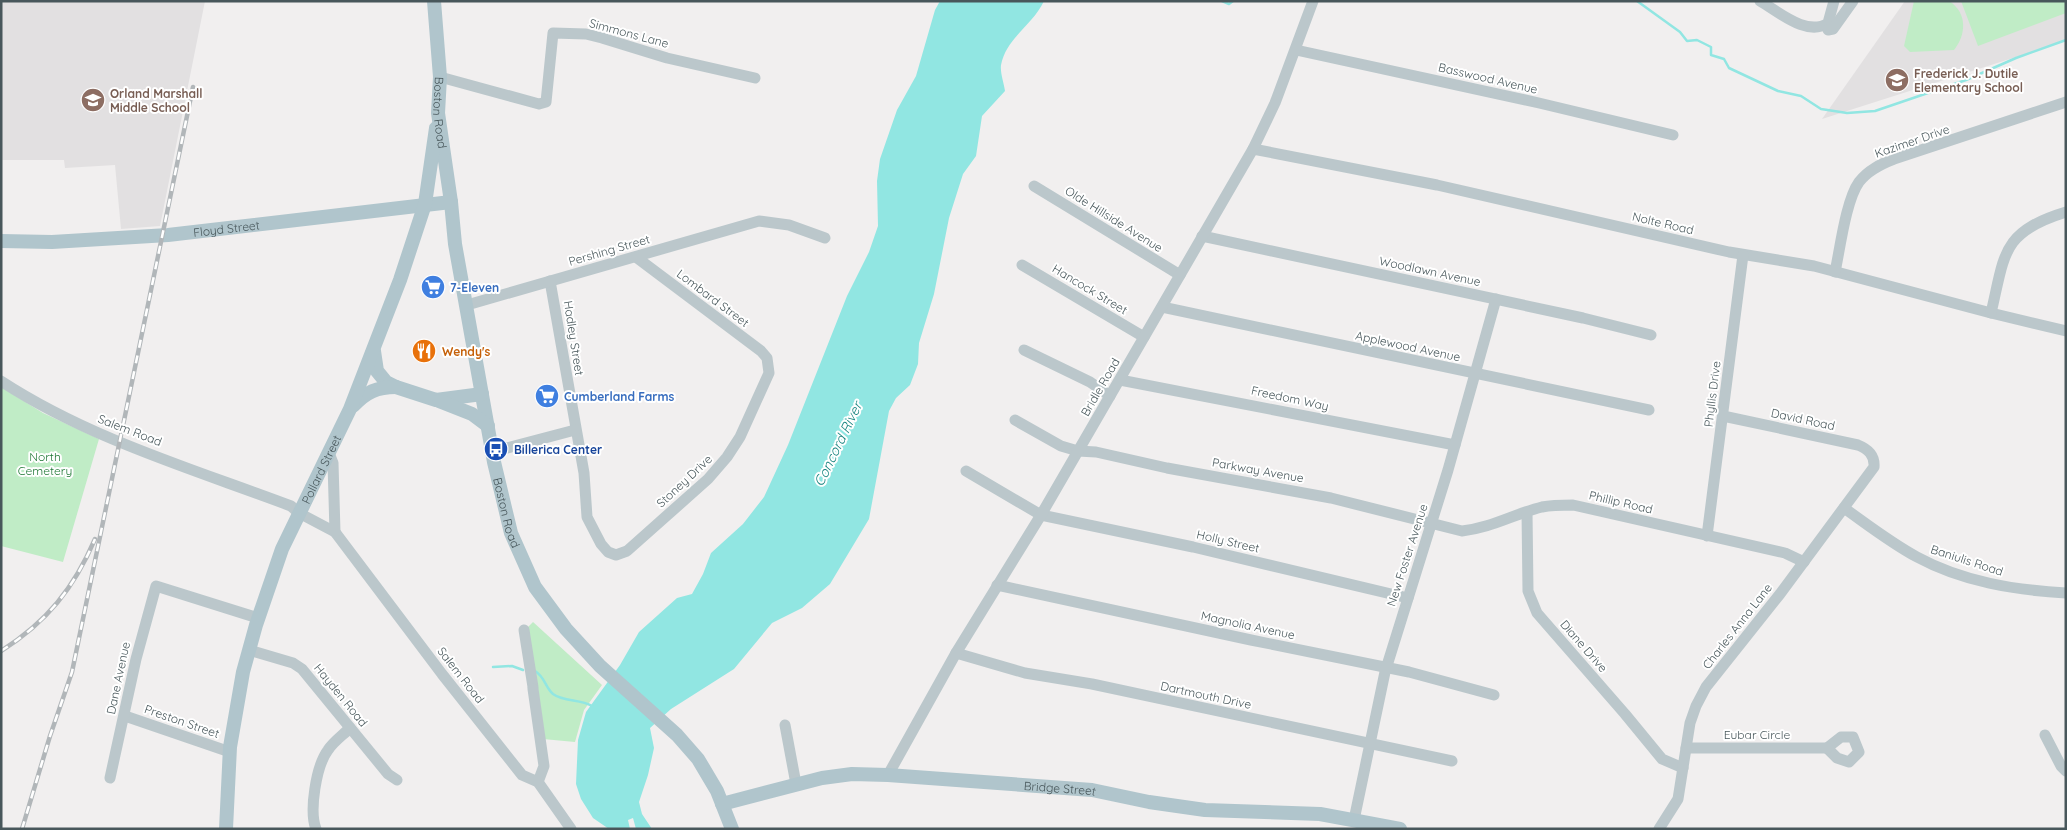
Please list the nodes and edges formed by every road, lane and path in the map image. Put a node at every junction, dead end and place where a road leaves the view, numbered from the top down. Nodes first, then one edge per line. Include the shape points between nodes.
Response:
1 (434, 1) edge
2 (1313, 1) edge
3 (1760, 1) edge
4 (1834, 1) edge
5 (1853, 1) edge
6 (1822, 27) junction
7 (1296, 50) junction
8 (440, 77) junction
9 (755, 78) dead end
10 (2066, 102) edge
11 (438, 113) junction
12 (1673, 135) dead end
13 (1253, 149) junction
14 (1034, 186) dead end
15 (451, 202) junction
16 (425, 204) junction
17 (396, 208) junction
18 (2066, 212) edge
19 (417, 229) junction
20 (1202, 236) junction
21 (824, 238) dead end
22 (1, 241) edge
23 (1744, 255) junction
24 (636, 257) junction
25 (1022, 265) dead end
26 (1835, 272) junction
27 (1180, 275) junction
28 (550, 281) junction
29 (1496, 299) junction
30 (467, 305) junction
31 (1162, 307) junction
32 (1991, 314) junction
33 (2066, 331) edge
34 (1651, 335) dead end
35 (1144, 337) junction
36 (373, 348) junction
37 (1024, 350) dead end
38 (768, 364) joint
39 (1475, 374) junction
40 (1120, 380) junction
41 (1, 381) edge
42 (396, 387) junction
43 (482, 394) junction
44 (1110, 396) junction
45 (436, 400) junction
46 (350, 409) junction
47 (1649, 410) dead end
48 (1723, 416) junction
49 (1015, 420) dead end
50 (488, 426) junction
51 (575, 430) junction
52 (1455, 445) junction
53 (492, 452) junction
54 (1078, 452) junction
55 (329, 453) junction
56 (1873, 457) joint
57 (966, 471) dead end
58 (1844, 508) junction
59 (1527, 512) junction
60 (299, 513) junction
61 (1041, 515) junction
62 (1432, 524) junction
63 (335, 532) junction
64 (1707, 536) junction
65 (601, 544) joint
66 (1804, 562) junction
67 (997, 585) junction
68 (2066, 593) edge
69 (1408, 598) junction
70 (258, 618) junction
71 (524, 630) dead end
72 (249, 650) junction
73 (956, 653) junction
74 (1386, 668) junction
75 (1494, 695) dead end
76 (124, 716) junction
77 (785, 725) dead end
78 (350, 728) junction
79 (2045, 735) dead end
80 (1370, 742) junction
81 (1686, 748) junction
82 (1827, 748) dead end
83 (230, 752) junction
84 (1452, 761) dead end
85 (1683, 768) junction
86 (2066, 772) edge
87 (888, 775) junction
88 (110, 778) dead end
89 (397, 780) dead end
90 (538, 782) junction
91 (796, 784) junction
92 (722, 804) junction
93 (1354, 820) junction
94 (226, 829) edge
95 (316, 829) edge
96 (571, 829) edge
97 (732, 829) edge
98 (1400, 829) edge
99 (1659, 829) edge

1 - 8 main road, Boston Road
2 - 7 street, Bridle Road
3 - 6 street via 1799,24
4 - 6 street via 1830,19
5 - 6 street via 1833,29
7 - 12 street, Basswood Avenue
7 - 13 street, Bridle Road
8 - 9 street, Simmons Lane via 544,104 553,33 586,34 667,58
8 - 11 main road, Boston Road
10 - 26 street, Kazimer Drive via 1894,159 1869,172 1858,183 1853,197
11 - 15 main road, Boston Road
11 - 16 main road, Pollard Street
13 - 20 street, Bridle Road
13 - 23 street, Nolte Road via 1437,185
14 - 27 street, Olde Hillside Avenue
15 - 16 main road, Floyd Street
15 - 30 main road, Boston Road
16 - 17 main road, Floyd Street
16 - 19 main road, Pollard Street
17 - 19 main road via 412,220
17 - 22 main road, Floyd Street via 168,235 52,242
18 - 32 street via 2030,226 2011,244
19 - 36 main road, Pollard Street
20 - 27 street, Bridle Road
20 - 29 street, Woodlawn Avenue
21 - 24 street, Pershing Street via 789,225 759,221
23 - 26 street, Nolte Road
23 - 48 street, Phyllis Drive
24 - 28 street, Pershing Street
24 - 38 street, Lombard Street via 761,351
25 - 35 street, Hancock Street
26 - 32 street, Nolte Road
27 - 31 street, Bridle Road
28 - 30 street, Pershing Street
28 - 51 street, Hadley Street
29 - 34 street, Woodlawn Avenue
29 - 39 street, New Foster Avenue
30 - 43 main road, Boston Road
31 - 35 street, Bridle Road
31 - 39 street, Applewood Avenue
32 - 33 street, Nolte Road
35 - 40 street, Bridle Road
36 - 42 main road via 377,371 386,382
36 - 46 main road, Pollard Street
37 - 44 street via 1090,382
38 - 65 street, Stoney Drive via 766,383 740,437 720,468 626,550 616,555
39 - 47 street, Applewood Avenue
39 - 52 street, New Foster Avenue
40 - 44 street, Bridle Road
40 - 52 street, Freedom Way
41 - 60 street, Salem Road via 93,431 291,506
42 - 45 main road
42 - 46 main road via 370,391
43 - 45 main road
43 - 50 main road, Boston Road
44 - 54 street, Bridle Road
45 - 50 main road via 472,414
46 - 55 main road, Pollard Street
48 - 56 street, David Road via 1858,445
48 - 64 street, Phyllis Drive
49 - 54 street, Parkway Avenue
50 - 53 main road, Boston Road
51 - 53 street
51 - 65 street, Hadley Street via 584,473 586,517
52 - 62 street, New Foster Avenue
53 - 92 main road, Boston Road via 511,533 535,587 556,617 600,666 676,735 698,760
54 - 61 street, Bridle Road
54 - 62 street, Parkway Avenue via 1096,452 1331,498
55 - 60 main road, Pollard Street
55 - 63 street via 333,463
56 - 58 street, Charles Anna Lane via 1873,470
57 - 61 street, Holly Street
58 - 66 street, Charles Anna Lane
58 - 68 street, Baniulis Road via 1903,549 1942,568 2006,587
59 - 62 street, Phillip Road via 1478,529 1462,531
59 - 64 street, Phillip Road via 1543,507 1573,505
59 - 85 street, Diane Drive via 1528,591 1537,612 1662,759
60 - 63 street, Salem Road
60 - 70 main road, Pollard Street via 273,572
61 - 67 street, Bridle Road
61 - 69 street, Holly Street
62 - 69 street, New Foster Avenue
63 - 90 street, Salem Road via 522,775
64 - 66 street, Phillip Road via 1785,553
66 - 81 street, Charles Anna Lane via 1706,687 1690,723
67 - 73 street, Bridle Road
67 - 74 street, Magnolia Avenue
69 - 74 street, New Foster Avenue
70 - 72 main road, Pollard Street
70 - 76 street, Dane Avenue via 156,586
71 - 90 street via 544,766
72 - 78 street, Hayden Road via 302,669
72 - 83 main road, Pollard Street
73 - 80 street, Dartmouth Drive via 1025,673
73 - 87 street, Bridle Road
74 - 75 street, Magnolia Avenue
74 - 80 street, New Foster Avenue
76 - 83 street, Preston Street
76 - 88 street, Dane Avenue
77 - 91 street
78 - 89 street, Hayden Road via 388,774
78 - 95 street via 328,749 318,772 314,806
79 - 86 street
80 - 84 street, Dartmouth Drive
80 - 93 street, New Foster Avenue
81 - 82 street, Eubar Circle
81 - 85 street, Charles Anna Lane
83 - 94 main road, Pollard Street
85 - 99 street, Charles Anna Lane via 1678,798
87 - 91 main road, Bridge Street via 852,774
87 - 93 main road, Bridge Street via 1092,790 1205,810 1320,814
90 - 96 street, Salem Road
91 - 92 main road, Bridge Street
92 - 97 main road, Boston Road
93 - 98 main road, Bridge Street

